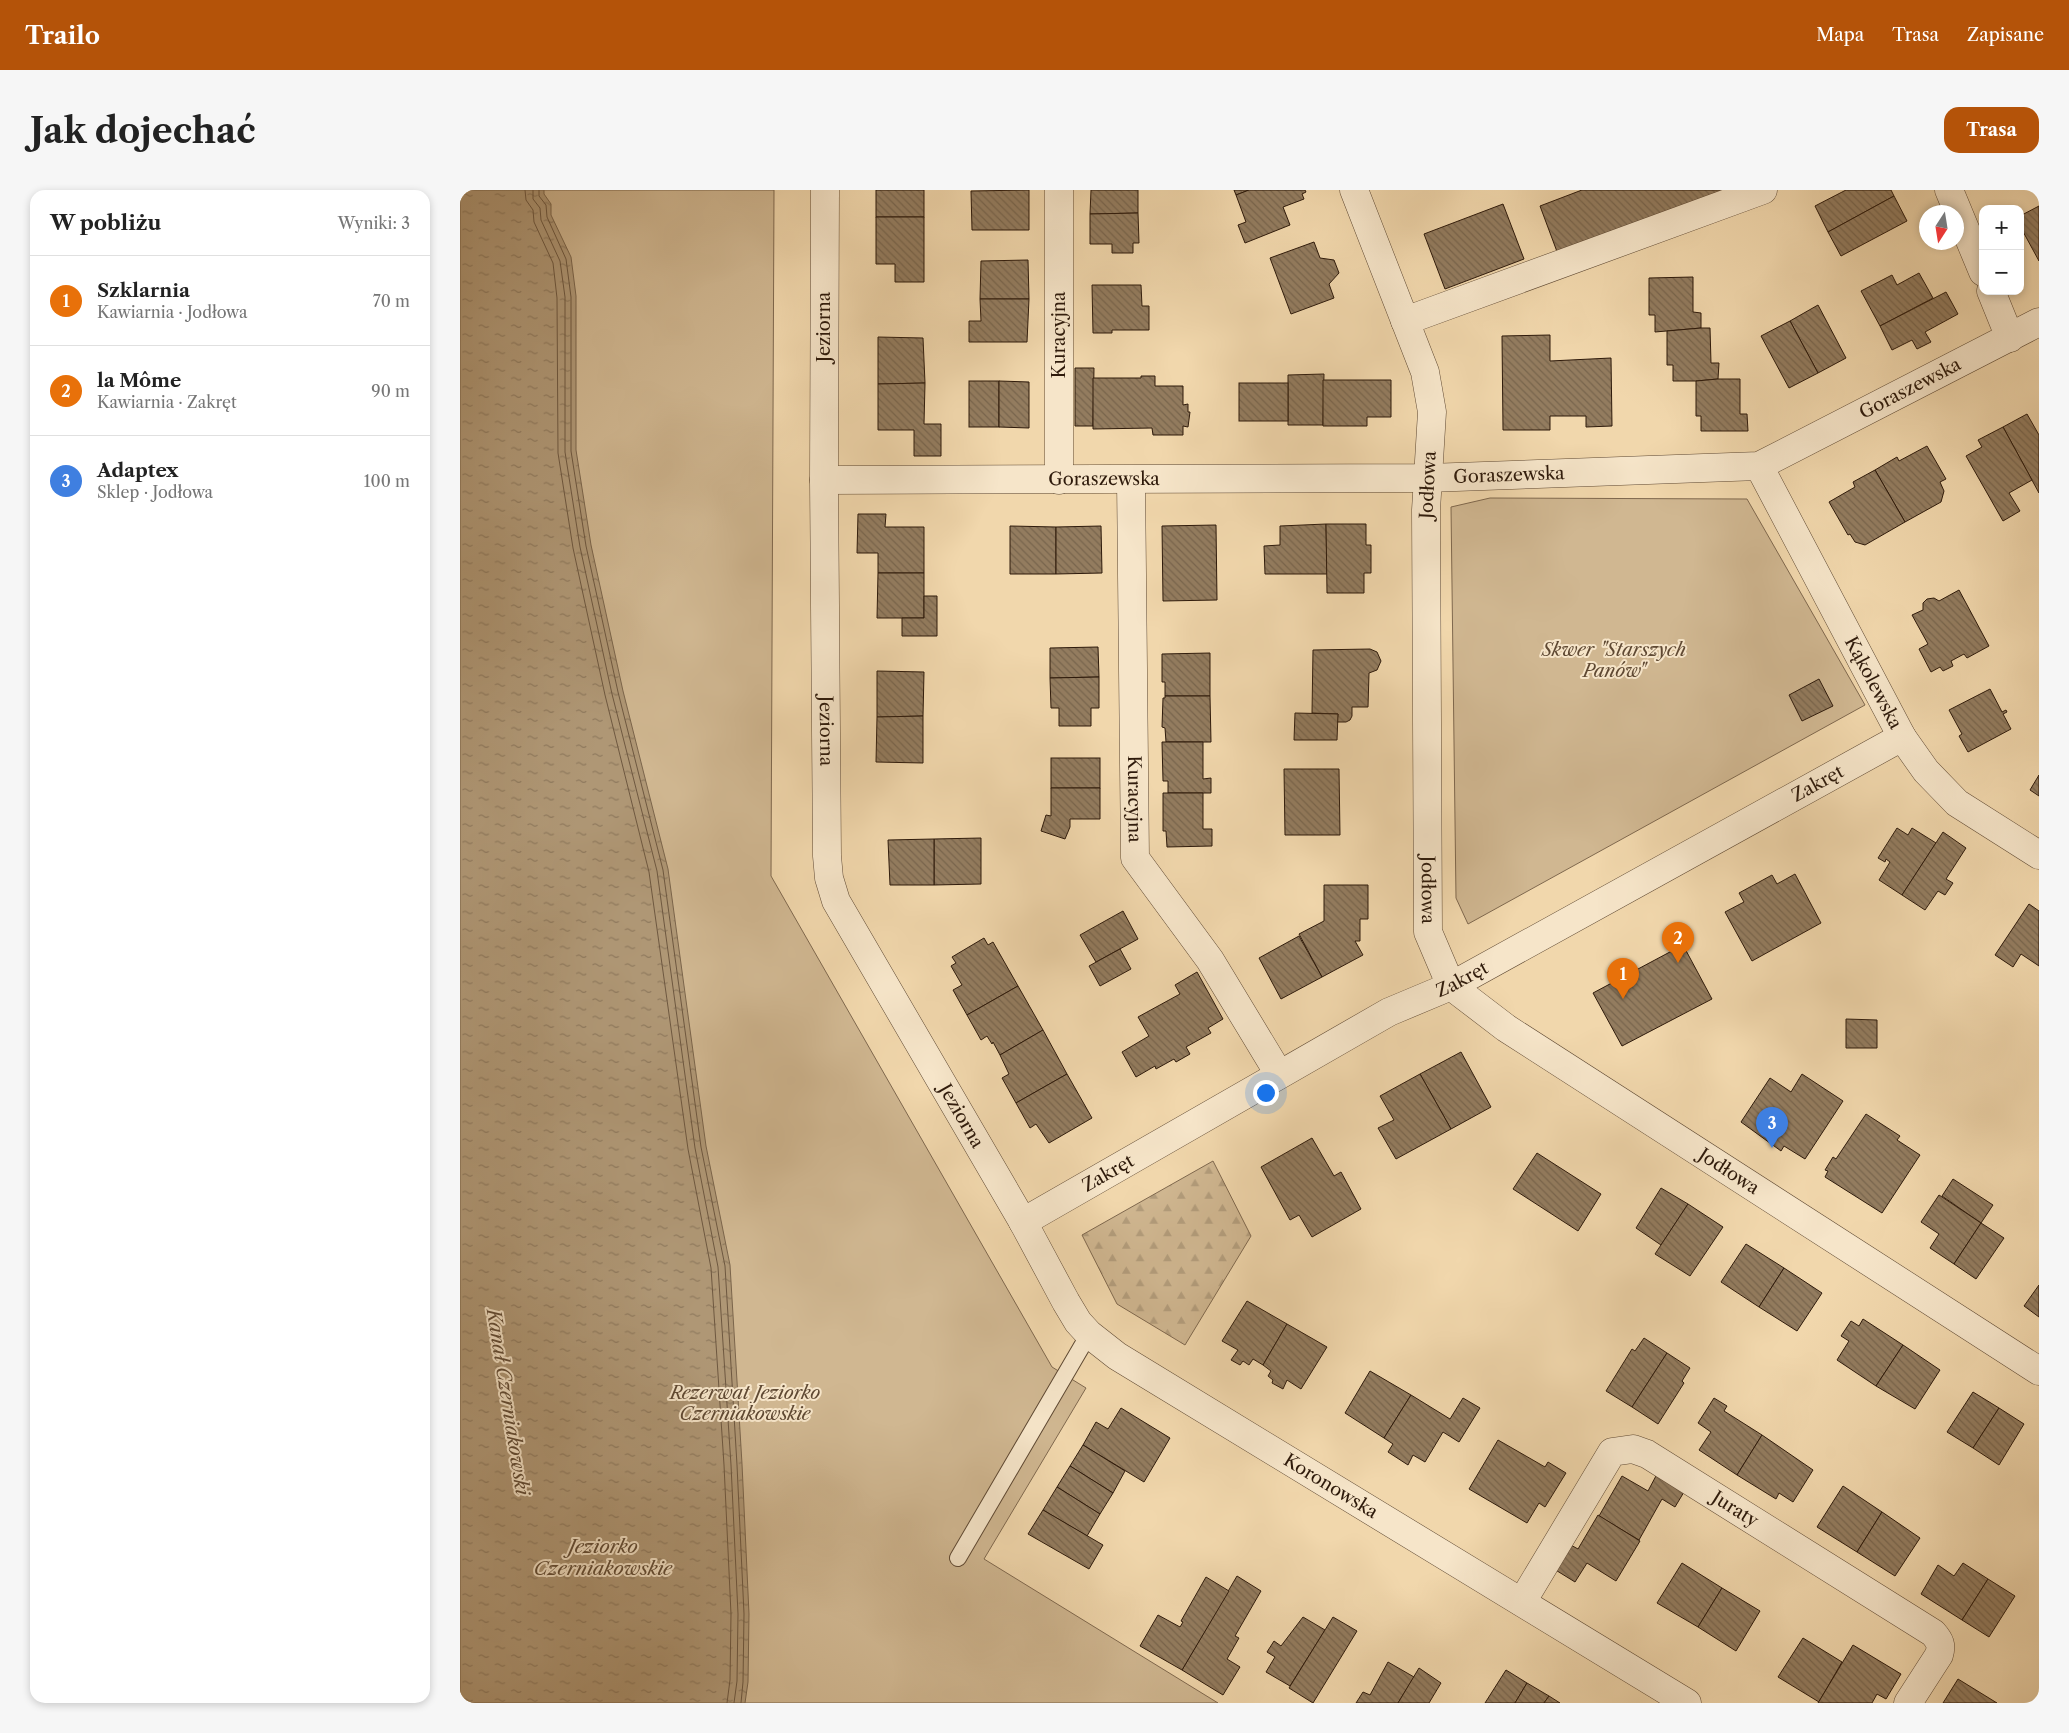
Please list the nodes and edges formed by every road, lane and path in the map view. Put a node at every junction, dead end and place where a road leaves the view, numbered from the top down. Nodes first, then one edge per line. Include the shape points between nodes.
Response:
1 (824, 190) edge
2 (1059, 190) edge
3 (1354, 190) edge
4 (1763, 190) edge
5 (1949, 190) edge
6 (1979, 262) edge
7 (1993, 295) edge
8 (1405, 322) junction
9 (2039, 322) edge
10 (2010, 338) junction
11 (1760, 466) junction
12 (1428, 478) junction
13 (824, 480) junction
14 (1059, 480) junction
15 (1131, 480) junction
16 (1902, 736) junction
17 (2039, 856) edge
18 (1451, 986) junction
19 (1279, 1074) junction
20 (1023, 1222) junction
21 (1089, 1334) junction
22 (2039, 1371) edge
23 (958, 1558) dead end
24 (1522, 1602) junction
25 (1686, 1703) edge
26 (1908, 1703) edge

1 - 13 street, Jeziorna
2 - 14 street, Kuracyjna
3 - 8 street, Jodłowa
4 - 8 street
5 - 6 street
7 - 10 street
8 - 12 street, Jodłowa via 1425,372 1432,412
9 - 10 street, Goraszewska
10 - 11 street, Goraszewska
11 - 12 street, Goraszewska
11 - 16 street, Kąkolewska
12 - 15 street, Goraszewska
12 - 18 street, Jodłowa via 1428,932
13 - 14 street, Goraszewska
13 - 20 street, Jeziorna via 829,878 836,902
14 - 15 street, Goraszewska
15 - 19 street, Kuracyjna via 1135,858 1210,960
16 - 17 street, Kąkolewska via 1926,771 1957,803
16 - 18 street, Zakręt
18 - 19 street, Zakręt via 1389,1012
18 - 22 street, Jodłowa via 1506,1028
19 - 20 street, Zakręt
20 - 21 street, Koronowska via 1066,1302
21 - 23 lane
21 - 24 street, Koronowska via 1117,1356
24 - 25 street, Koronowska
24 - 26 street, Juraty via 1612,1452 1633,1449 1647,1454 1933,1633 1940,1641 1939,1655

